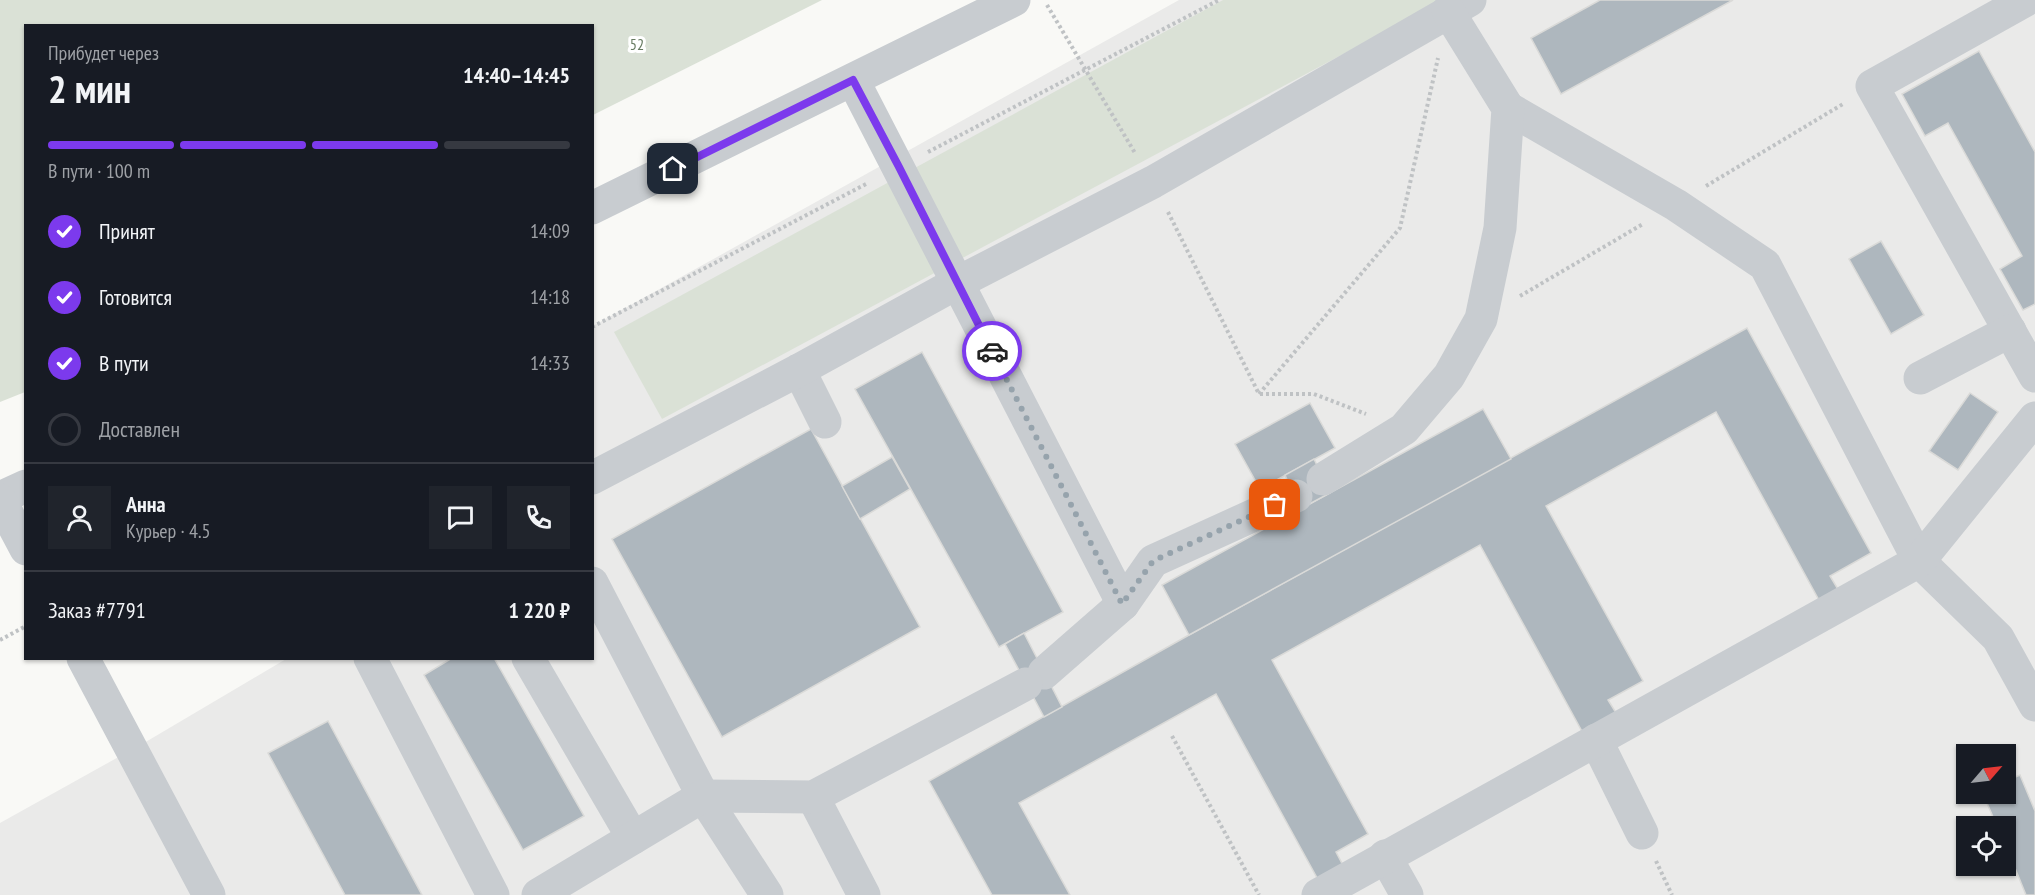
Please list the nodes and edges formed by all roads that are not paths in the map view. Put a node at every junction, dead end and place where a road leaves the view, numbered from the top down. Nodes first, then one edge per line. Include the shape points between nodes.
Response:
1 (1014, 0) edge
2 (1459, 6) edge
3 (2026, 7) edge
4 (853, 80) junction
5 (1508, 108) junction
6 (594, 207) edge
7 (957, 283) junction
8 (2010, 331) junction
9 (799, 370) junction
10 (2035, 376) edge
11 (1920, 378) dead end
12 (2035, 418) edge
13 (825, 422) dead end
14 (594, 477) edge
15 (24, 487) edge
16 (0, 499) edge
17 (24, 545) edge
18 (1919, 561) junction
19 (594, 587) edge
20 (1122, 604) junction
21 (84, 660) edge
22 (371, 660) edge
23 (529, 660) edge
24 (2035, 705) edge
25 (1596, 740) junction
26 (703, 796) junction
27 (813, 797) junction
28 (1642, 833) dead end
29 (633, 838) junction
30 (1385, 856) junction
31 (209, 895) edge
32 (493, 895) edge
33 (538, 895) edge
34 (767, 895) edge
35 (864, 895) edge
36 (1318, 895) edge
37 (1407, 895) edge

1 - 4 street
2 - 5 street
2 - 7 street via 1153,182
3 - 8 street via 1872,86
4 - 6 street
4 - 7 street
5 - 18 street via 1676,205 1765,265
5 - 20 street via 1500,228 1481,319 1449,376 1404,429 1309,488 1153,561
7 - 9 street
7 - 20 street
8 - 10 street
8 - 11 street
9 - 13 street
9 - 14 street
12 - 18 street
15 - 16 street
16 - 17 street
18 - 24 street via 1998,638
18 - 25 street
19 - 26 street
20 - 27 street via 1035,679
21 - 31 street
22 - 32 street
23 - 29 street
25 - 28 street
25 - 30 street
26 - 27 street
26 - 29 street
26 - 34 street
27 - 35 street
29 - 33 street
30 - 36 street
30 - 37 street

